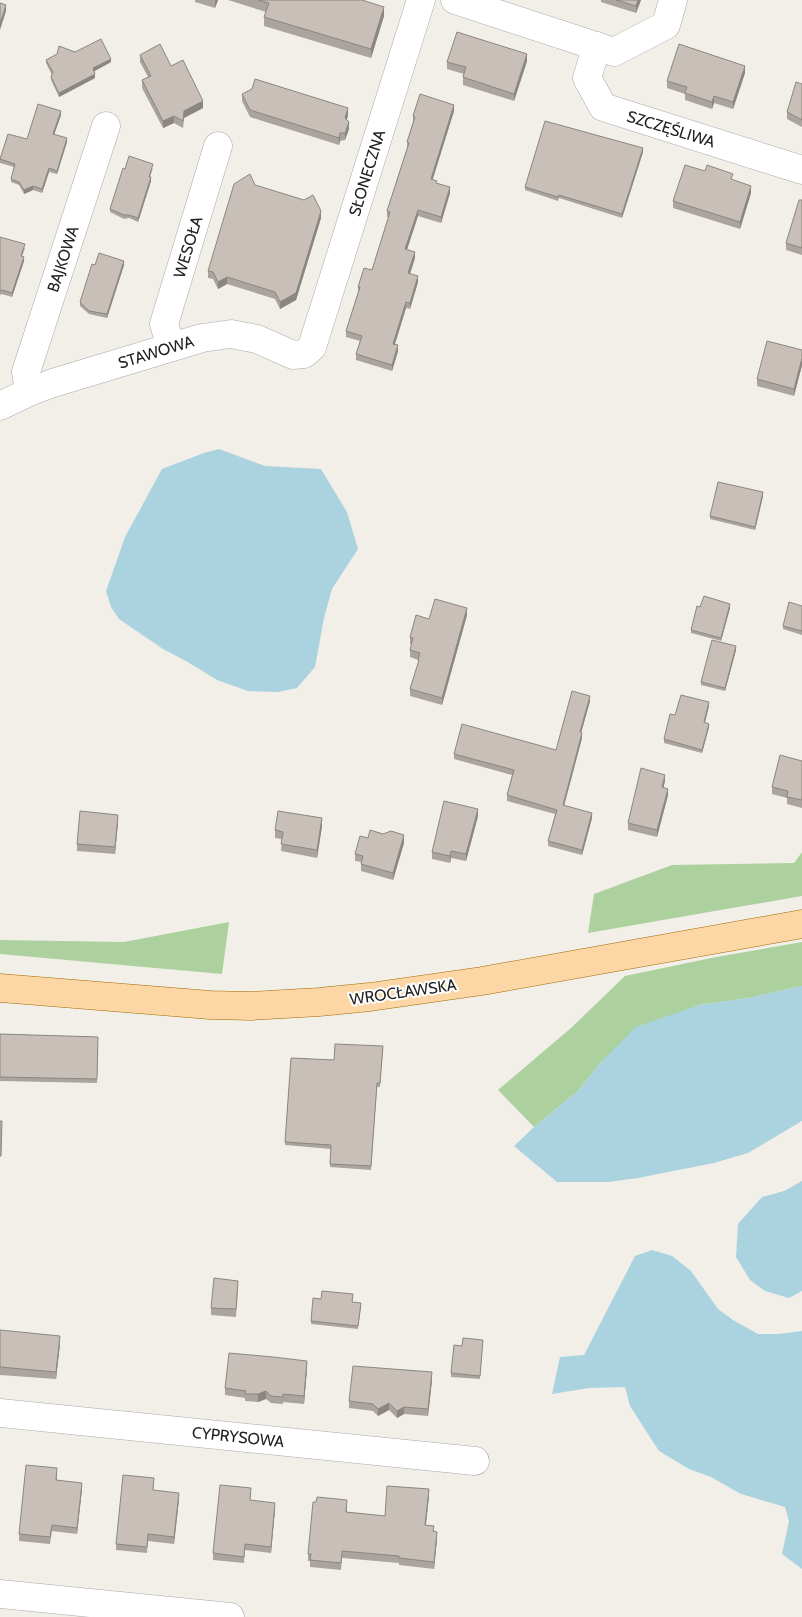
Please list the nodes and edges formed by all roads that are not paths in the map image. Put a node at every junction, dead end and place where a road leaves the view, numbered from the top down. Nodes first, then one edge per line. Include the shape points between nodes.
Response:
1 (421, 0) edge
2 (455, 0) edge
3 (673, 0) edge
4 (597, 46) junction
5 (106, 126) dead end
6 (218, 146) dead end
7 (802, 170) edge
8 (171, 347) junction
9 (312, 347) joint
10 (29, 392) junction
11 (0, 406) edge
12 (802, 924) edge
13 (0, 988) edge
14 (0, 1413) edge
15 (476, 1461) dead end
16 (0, 1594) edge
17 (230, 1617) edge

1 - 9 street, SŁONECZNA
2 - 4 street
3 - 4 street via 666,25 614,52
4 - 7 street, SZCZĘŚLIWA via 588,78 604,107
5 - 10 street, BAJKOWA via 26,372
6 - 8 street, WESOŁA via 164,324
8 - 9 street, STAWOWA via 231,334 257,339 293,355 304,354
8 - 10 street, STAWOWA
10 - 11 street, STAWOWA
12 - 13 main road, WROCŁAWSKA via 482,981 319,1002 210,1005
14 - 15 street, CYPRYSOWA
16 - 17 street

